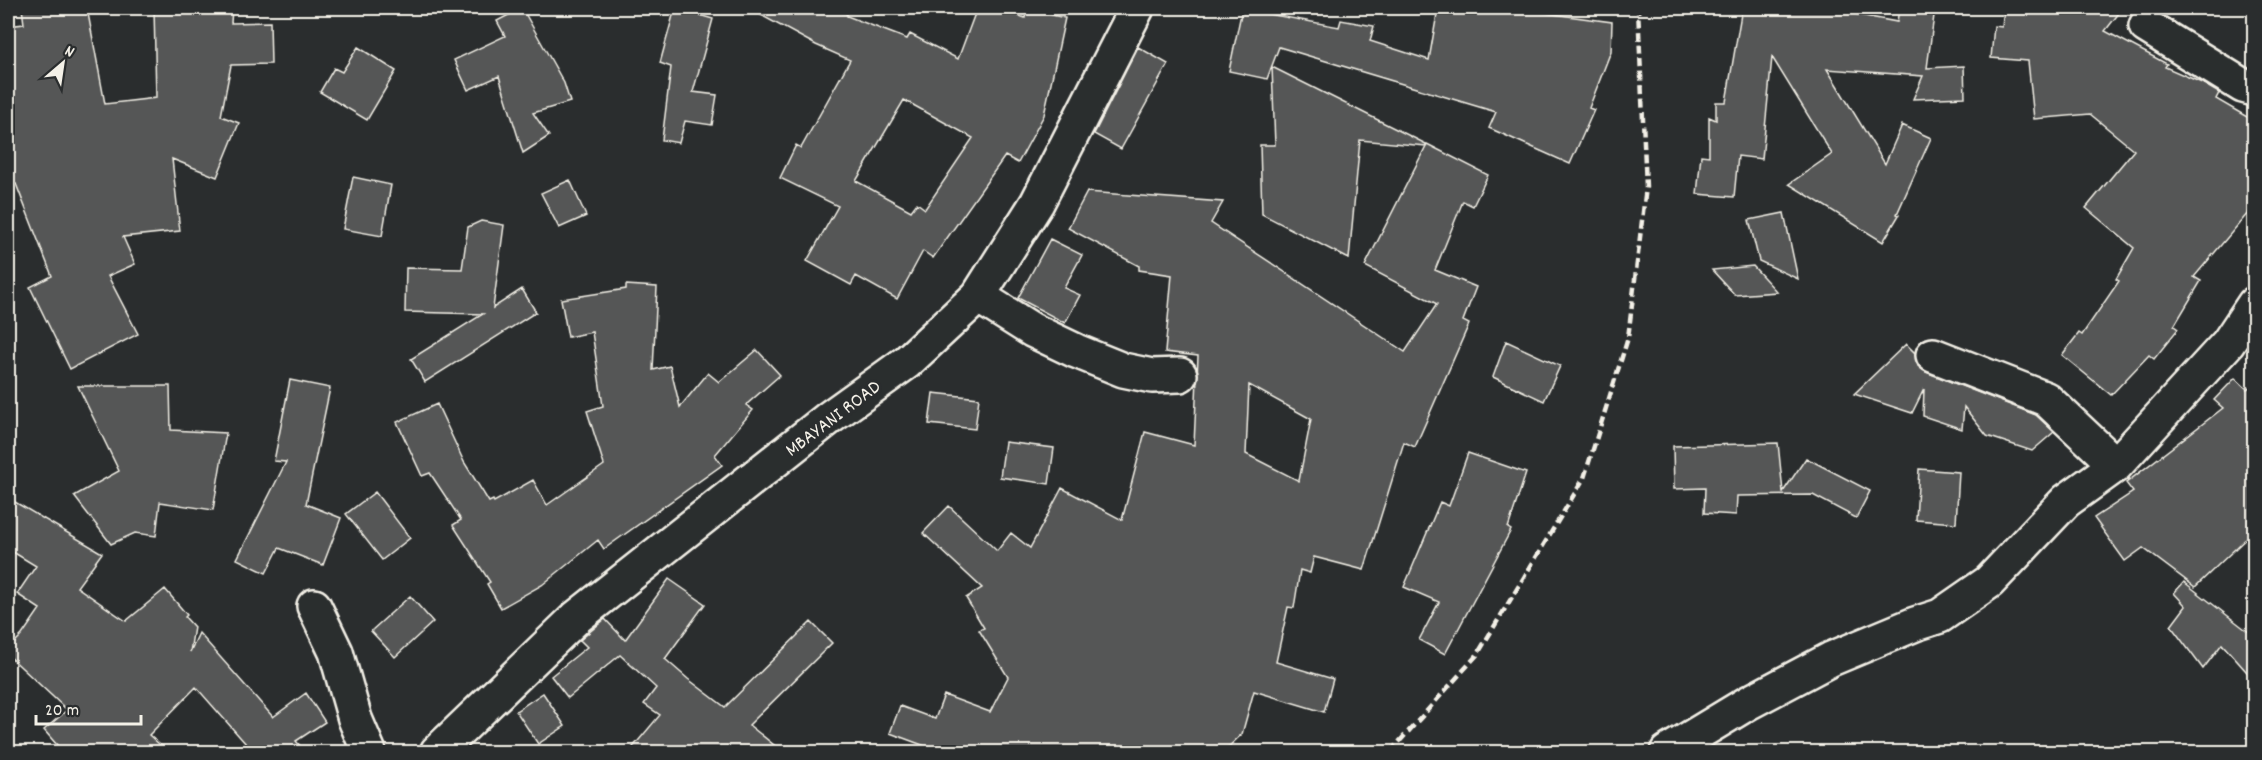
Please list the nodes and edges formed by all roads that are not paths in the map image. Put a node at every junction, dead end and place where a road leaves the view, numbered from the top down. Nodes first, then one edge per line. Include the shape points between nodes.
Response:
1 (1137, 8) edge
2 (2145, 26) dead end
3 (2254, 89) edge
4 (978, 296) junction
5 (2254, 304) edge
6 (1933, 355) dead end
7 (1180, 375) dead end
8 (2116, 465) junction
9 (314, 606) dead end
10 (369, 753) edge
11 (437, 753) edge
12 (1667, 753) edge

1 - 4 street, MBAYANI ROAD via 1037,203
2 - 3 street
4 - 7 street via 1032,330 1123,370
4 - 11 street, MBAYANI ROAD via 907,362 829,418 578,617
5 - 8 street via 2228,343
6 - 8 street via 2046,399
8 - 12 street via 2066,501 1989,582 1940,616 1831,659
9 - 10 street via 336,652

